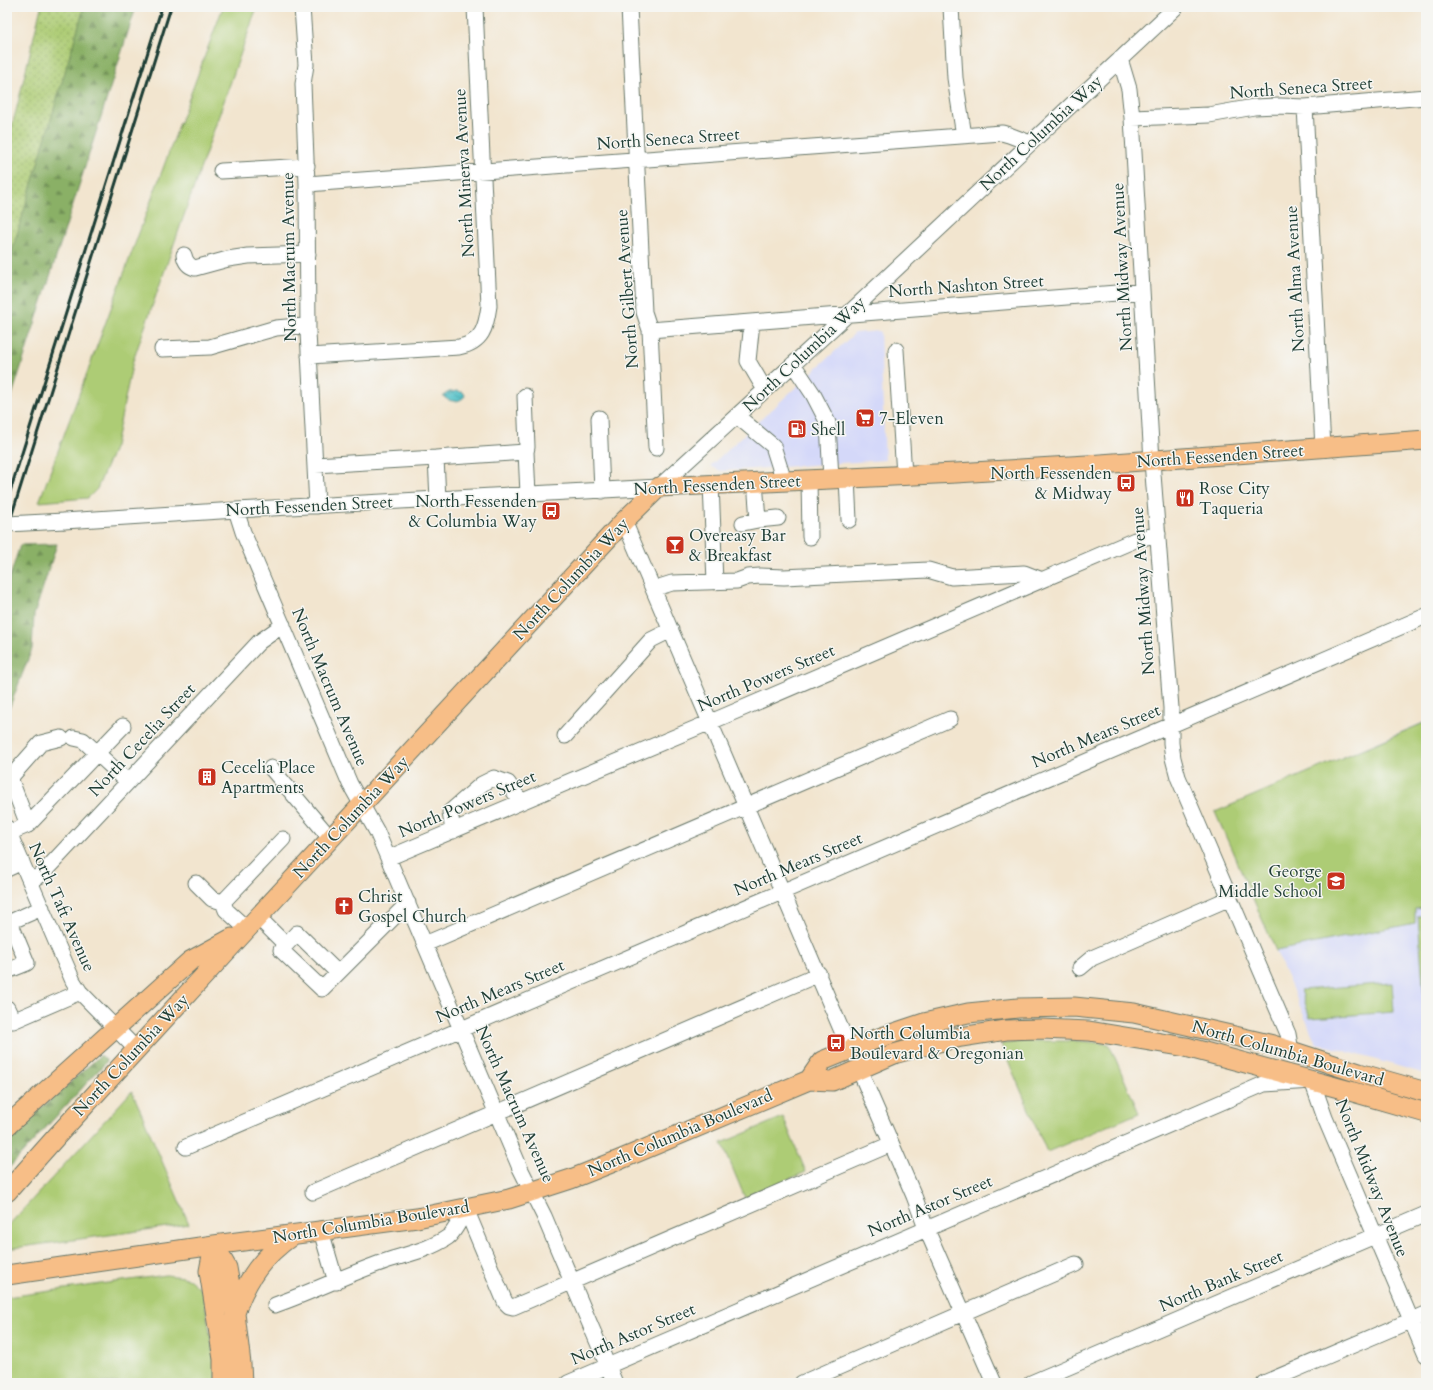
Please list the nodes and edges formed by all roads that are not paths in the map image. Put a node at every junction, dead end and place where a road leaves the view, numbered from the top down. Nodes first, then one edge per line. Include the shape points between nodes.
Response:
1 (302, 7) edge
2 (475, 7) edge
3 (629, 7) edge
4 (951, 7) edge
5 (1176, 7) edge
6 (1120, 59) junction
7 (1426, 98) edge
8 (1305, 107) junction
9 (1132, 118) junction
10 (964, 136) junction
11 (1030, 143) junction
12 (637, 161) junction
13 (307, 166) junction
14 (221, 171) dead end
15 (483, 172) junction
16 (308, 184) junction
17 (308, 254) junction
18 (184, 255) dead end
19 (1142, 291) junction
20 (848, 314) junction
21 (752, 322) junction
22 (308, 325) junction
23 (650, 330) junction
24 (162, 349) dead end
25 (896, 350) dead end
26 (309, 356) junction
27 (793, 364) junction
28 (764, 390) junction
29 (525, 396) dead end
30 (737, 416) junction
31 (599, 418) dead end
32 (1426, 440) edge
33 (656, 448) dead end
34 (1323, 448) junction
35 (526, 452) junction
36 (436, 458) junction
37 (1152, 461) junction
38 (315, 465) junction
39 (904, 475) junction
40 (839, 478) junction
41 (809, 479) junction
42 (784, 481) junction
43 (755, 482) junction
44 (711, 484) junction
45 (659, 487) junction
46 (602, 491) junction
47 (528, 494) junction
48 (438, 499) junction
49 (317, 506) junction
50 (236, 510) junction
51 (778, 518) dead end
52 (758, 520) junction
53 (849, 520) dead end
54 (624, 521) junction
55 (743, 522) dead end
56 (7, 524) edge
57 (1158, 534) junction
58 (810, 537) dead end
59 (1042, 580) junction
60 (715, 582) junction
61 (653, 589) junction
62 (1426, 616) edge
63 (283, 625) junction
64 (671, 630) junction
65 (950, 719) dead end
66 (711, 722) junction
67 (1172, 725) junction
68 (123, 726) dead end
69 (564, 736) dead end
70 (98, 753) junction
71 (271, 768) dead end
72 (128, 782) junction
73 (521, 802) junction
74 (362, 805) junction
75 (747, 806) junction
76 (28, 825) junction
77 (8, 830) edge
78 (453, 831) junction
79 (283, 839) dead end
80 (331, 839) junction
81 (388, 858) junction
82 (22, 862) junction
83 (7, 870) edge
84 (30, 881) junction
85 (196, 883) dead end
86 (783, 891) junction
87 (1230, 898) junction
88 (223, 902) junction
89 (408, 903) junction
90 (42, 908) junction
91 (253, 923) junction
92 (425, 944) junction
93 (286, 945) junction
94 (1080, 968) dead end
95 (7, 971) edge
96 (338, 973) junction
97 (819, 974) junction
98 (80, 992) junction
99 (7, 1008) edge
100 (116, 1028) junction
101 (461, 1029) junction
102 (137, 1050) junction
103 (850, 1050) junction
104 (1291, 1051) junction
105 (859, 1069) junction
106 (1359, 1073) junction
107 (809, 1080) junction
108 (1312, 1082) junction
109 (1426, 1092) edge
110 (496, 1113) junction
111 (1426, 1113) edge
112 (7, 1126) edge
113 (891, 1144) junction
114 (186, 1147) dead end
115 (532, 1191) junction
116 (7, 1192) edge
117 (313, 1192) dead end
118 (466, 1209) junction
119 (1426, 1214) edge
120 (926, 1228) junction
121 (321, 1231) junction
122 (294, 1234) junction
123 (1375, 1236) junction
124 (214, 1245) junction
125 (1076, 1264) dead end
126 (8, 1275) edge
127 (572, 1281) junction
128 (336, 1282) junction
129 (275, 1305) dead end
130 (235, 1313) junction
131 (963, 1313) junction
132 (1426, 1314) edge
133 (1411, 1321) junction
134 (1426, 1355) edge
135 (608, 1366) junction
136 (223, 1383) edge
137 (242, 1383) edge
138 (568, 1383) edge
139 (615, 1383) edge
140 (802, 1383) edge
141 (994, 1383) edge
142 (1031, 1383) edge
143 (1264, 1383) edge

1 - 13 street, North Macrum Avenue via 306,65 303,84
2 - 15 street, North Minerva Avenue
3 - 12 street, North Gilbert Avenue
4 - 10 street via 955,78
5 - 6 street, North Columbia Way
6 - 9 street, North Midway Avenue via 1129,89
6 - 11 street, North Columbia Way
7 - 8 street, North Seneca Street
8 - 9 street, North Seneca Street via 1254,107 1209,115
8 - 34 street, North Alma Avenue
9 - 19 street, North Midway Avenue
10 - 11 street, North Seneca Street via 1002,133
10 - 12 street, North Seneca Street
11 - 20 street, North Columbia Way
12 - 15 street, North Seneca Street
12 - 23 street, North Gilbert Avenue via 644,312
13 - 14 street
13 - 16 street, North Macrum Avenue
15 - 16 street, North Seneca Street
15 - 26 street, North Minerva Avenue via 489,306 480,337 467,346 459,347
16 - 17 street, North Macrum Avenue
17 - 18 street via 248,256 195,268 186,262
17 - 22 street, North Macrum Avenue
19 - 20 street, North Nashton Street
19 - 37 street, North Midway Avenue
20 - 21 street, North Nashton Street
20 - 27 street, North Columbia Way
21 - 23 street, North Nashton Street
21 - 28 street via 748,361
22 - 24 street via 276,328 210,347
22 - 26 street, North Macrum Avenue
23 - 33 street, North Gilbert Avenue
25 - 39 street
26 - 38 street, North Macrum Avenue
27 - 28 street, North Columbia Way
27 - 40 street via 828,423
28 - 30 street, North Columbia Way
29 - 35 street
30 - 42 street via 773,446
30 - 45 street, North Columbia Way
31 - 46 street
32 - 34 main road, North Fessenden Street
34 - 37 main road, North Fessenden Street
35 - 36 street
35 - 47 street
36 - 38 street
36 - 48 street
37 - 39 main road, North Fessenden Street
37 - 57 street, North Midway Avenue
38 - 49 street, North Macrum Avenue
39 - 40 main road, North Fessenden Street
40 - 41 main road, North Fessenden Street
40 - 53 street
41 - 42 main road, North Fessenden Street
41 - 58 street
42 - 43 main road, North Fessenden Street
43 - 44 main road, North Fessenden Street
43 - 52 street
44 - 45 main road, North Fessenden Street
44 - 60 street
45 - 46 street, North Fessenden Street
45 - 54 main road, North Columbia Way
46 - 47 street, North Fessenden Street
47 - 48 street, North Fessenden Street
48 - 49 street, North Fessenden Street
49 - 50 street, North Fessenden Street
50 - 56 street, North Fessenden Street, bridge
50 - 63 street, North Macrum Avenue
51 - 52 street
52 - 55 street
54 - 61 street
54 - 74 main road, North Columbia Way
57 - 59 street, North Powers Street via 1136,540
57 - 67 street, North Midway Avenue
59 - 60 street via 1024,573 952,577 928,570 760,576
59 - 66 street, North Powers Street
60 - 61 street via 672,583
61 - 64 street
62 - 67 street, North Mears Street
63 - 72 street, North Cecelia Street via 259,642
63 - 74 street, North Macrum Avenue via 350,784
64 - 66 street
64 - 69 street via 651,640
65 - 75 street
66 - 73 street, North Powers Street
66 - 75 street
67 - 86 street, North Mears Street
67 - 87 street, North Midway Avenue via 1173,758 1178,777
68 - 70 street
70 - 72 street
70 - 76 street
70 - 76 street via 83,740 68,738 41,743 10,778
71 - 80 street
72 - 84 street, North Cecelia Street via 41,875
73 - 78 street, North Powers Street
73 - 78 street via 508,783 494,778 482,784 450,812
74 - 80 main road, North Columbia Way
74 - 81 street, North Macrum Avenue
75 - 86 street
75 - 92 street
76 - 77 street
77 - 82 street, North Taft Avenue
78 - 81 street, North Powers Street
79 - 88 street
80 - 91 main road, North Columbia Way
81 - 89 street, North Macrum Avenue
82 - 83 street
82 - 84 street, North Taft Avenue
84 - 90 street, North Taft Avenue
85 - 88 street via 212,899
86 - 97 street
86 - 101 street, North Mears Street
87 - 94 street via 1092,958
87 - 104 street, North Midway Avenue via 1288,1034
88 - 91 street via 226,910
89 - 92 street, North Macrum Avenue
89 - 96 street
90 - 95 street via 10,922 27,963
90 - 98 street, North Taft Avenue via 72,981
91 - 93 street
91 - 100 main road via 190,962
91 - 102 main road, North Columbia Way
92 - 101 street, North Macrum Avenue
93 - 96 street via 297,933
93 - 96 street via 281,950 322,989
97 - 103 street
97 - 110 street
98 - 99 street via 13,1021
98 - 100 street, North Taft Avenue
100 - 102 street, North Taft Avenue
100 - 112 main road
101 - 110 street, North Macrum Avenue
101 - 114 street, North Mears Street
102 - 116 main road, North Columbia Way
103 - 104 main road, North Columbia Boulevard via 924,1023 968,1013 1018,1008 1074,1007 1134,1013
103 - 107 main road, North Columbia Boulevard via 822,1062
104 - 106 main road, North Columbia Boulevard
105 - 107 main road, North Columbia Boulevard via 832,1081
105 - 108 main road, North Columbia Boulevard via 894,1054 961,1037 1006,1030 1041,1029 1090,1031 1186,1047
105 - 113 street
106 - 108 main road via 1352,1078 1317,1077
106 - 109 main road, North Columbia Boulevard
107 - 115 main road, North Columbia Boulevard via 619,1160
108 - 111 main road, North Columbia Boulevard
108 - 120 street, North Astor Street via 1264,1084
108 - 123 street, North Midway Avenue
110 - 115 street, North Macrum Avenue
110 - 117 street
113 - 120 street
113 - 127 street
115 - 118 main road, North Columbia Boulevard
115 - 127 street, North Macrum Avenue
118 - 121 main road, North Columbia Boulevard
118 - 127 street via 505,1302 509,1306 518,1306
118 - 128 street via 450,1236 437,1244 385,1261
119 - 123 street, North Bank Street
120 - 131 street
120 - 135 street, North Astor Street
121 - 122 main road, North Columbia Boulevard
121 - 128 street
122 - 124 main road, North Columbia Boulevard
122 - 130 main road via 268,1255 257,1268 240,1297
123 - 133 street, North Midway Avenue
123 - 142 street, North Bank Street
124 - 126 main road, North Columbia Boulevard
124 - 130 main road via 227,1268
124 - 136 main road via 209,1271 223,1359
125 - 131 street
127 - 135 street, North Macrum Avenue
128 - 129 street
130 - 137 main road
131 - 140 street
131 - 141 street
132 - 133 street
133 - 134 street, North Midway Avenue
133 - 143 street
135 - 138 street, North Astor Street
135 - 139 street, North Macrum Avenue

